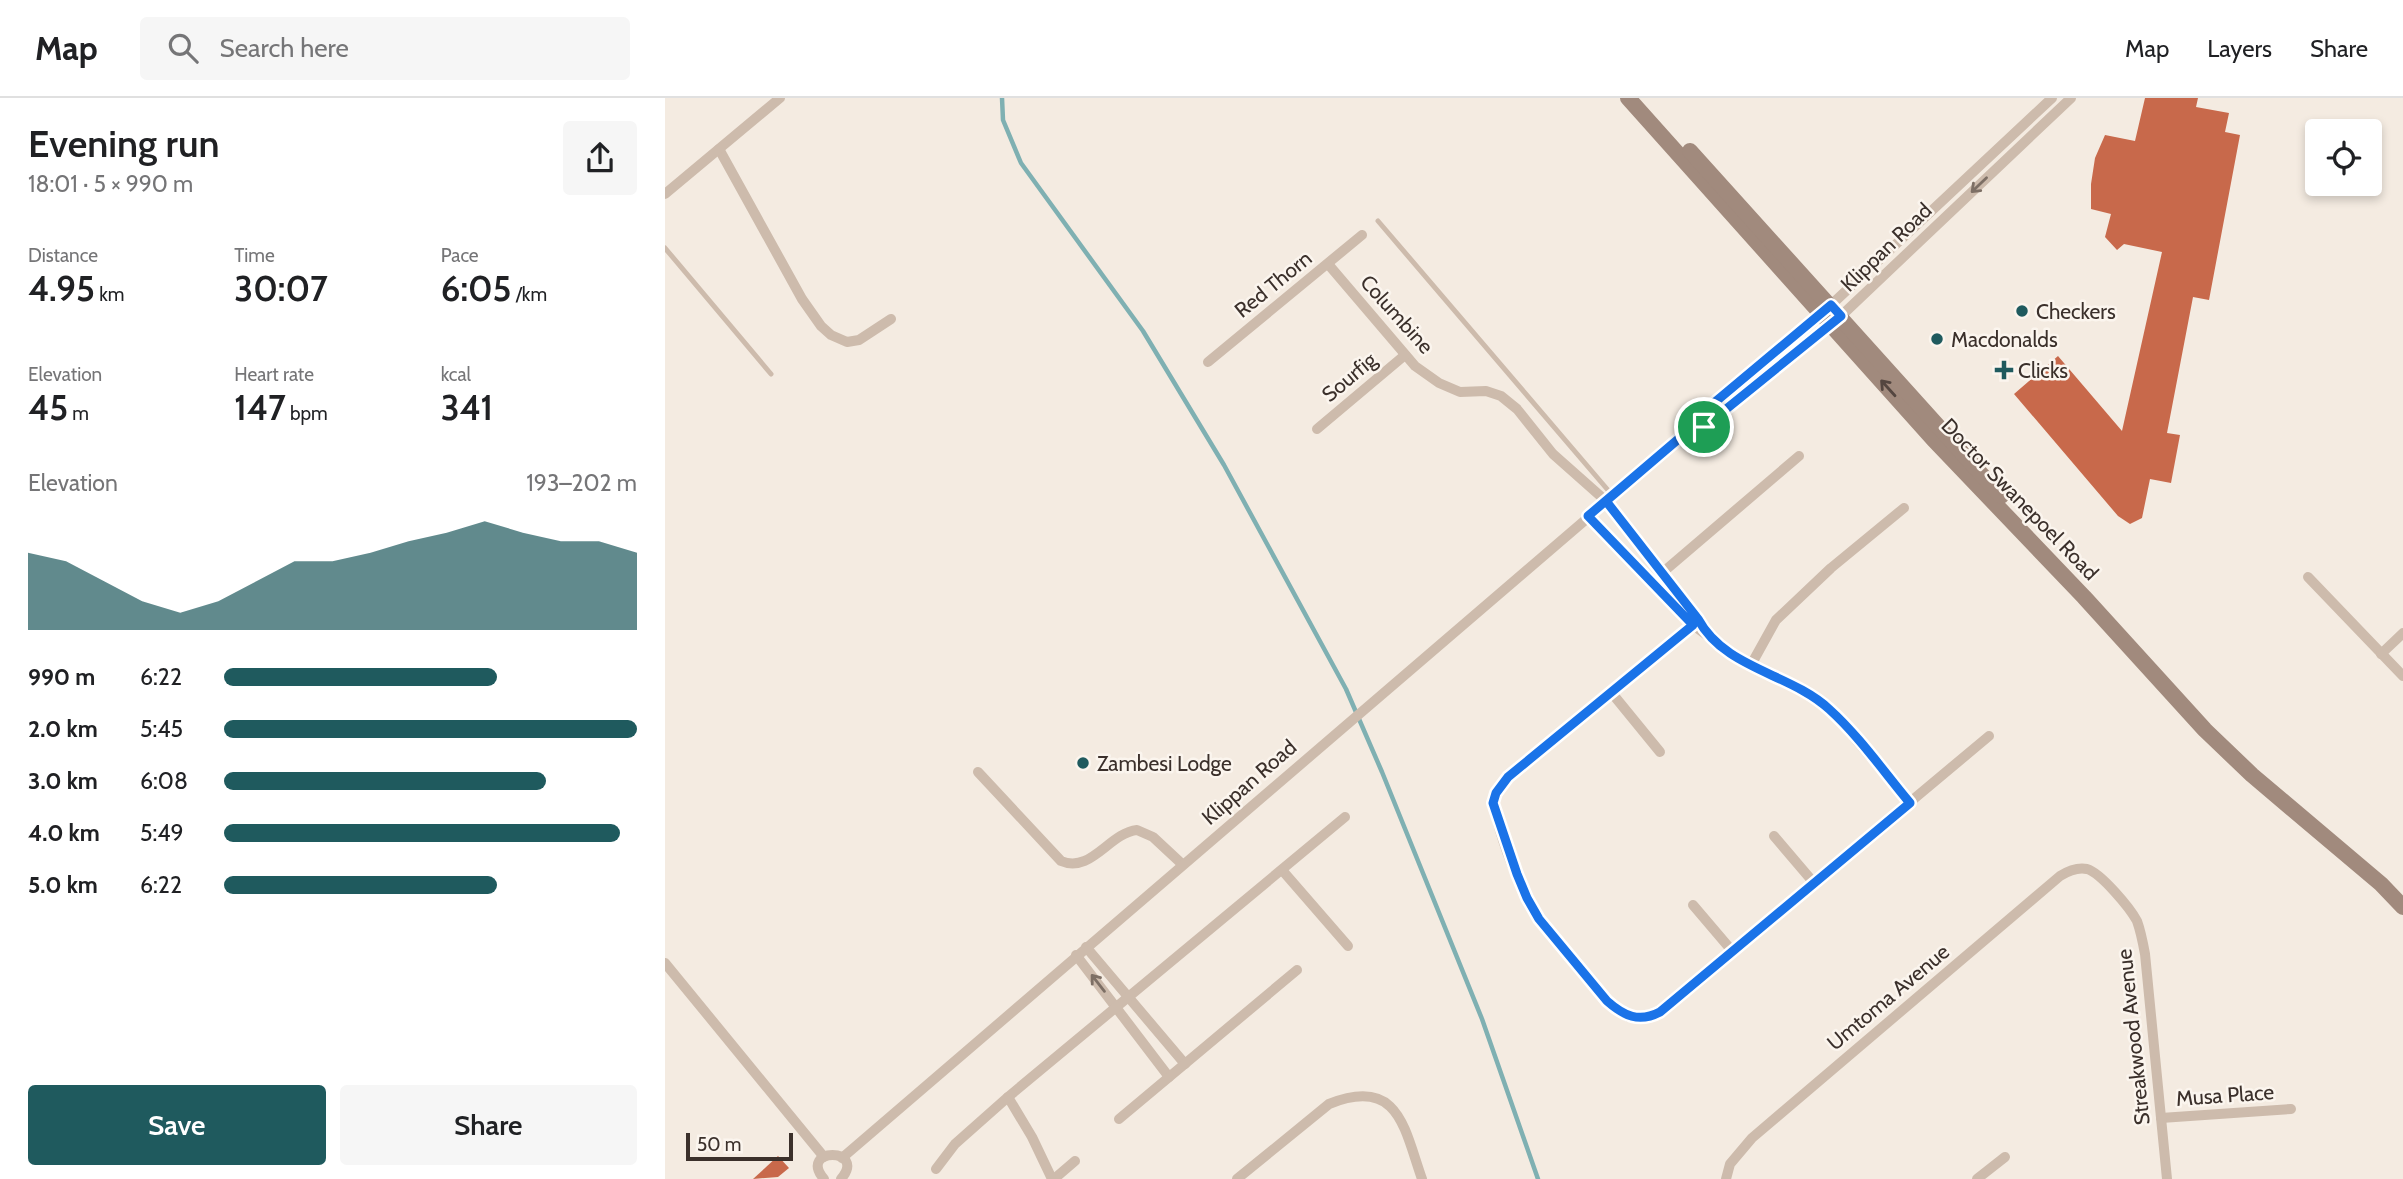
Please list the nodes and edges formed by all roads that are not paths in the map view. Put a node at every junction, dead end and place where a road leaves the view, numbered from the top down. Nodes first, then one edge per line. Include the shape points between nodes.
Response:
1 (780, 98) edge
2 (2052, 98) edge
3 (2071, 98) edge
4 (1637, 100) edge
5 (2042, 106) junction
6 (2050, 118) junction
7 (719, 149) junction
8 (1992, 155) junction
9 (2011, 155) junction
10 (665, 194) edge
11 (1378, 221) dead end
12 (1361, 234) dead end
13 (665, 248) edge
14 (1328, 264) junction
15 (1831, 315) junction
16 (891, 319) dead end
17 (1405, 355) junction
18 (1208, 362) dead end
19 (771, 374) dead end
20 (1317, 429) dead end
21 (1799, 456) dead end
22 (1609, 498) junction
23 (1904, 508) dead end
24 (1588, 516) junction
25 (1662, 573) junction
26 (2308, 577) dead end
27 (1695, 622) junction
28 (2403, 632) edge
29 (2381, 654) junction
30 (1751, 665) junction
31 (2403, 676) edge
32 (1611, 692) junction
33 (1989, 736) dead end
34 (1660, 752) dead end
35 (978, 772) dead end
36 (1910, 803) junction
37 (1345, 817) dead end
38 (1774, 835) dead end
39 (1182, 864) junction
40 (2088, 869) joint
41 (1282, 870) junction
42 (1814, 883) junction
43 (2403, 898) edge
44 (1693, 905) dead end
45 (2403, 906) edge
46 (1348, 946) dead end
47 (1086, 947) junction
48 (1733, 952) junction
49 (1076, 956) junction
50 (665, 963) edge
51 (1297, 970) dead end
52 (1127, 997) junction
53 (1116, 1006) junction
54 (1185, 1063) junction
55 (1169, 1077) junction
56 (1008, 1097) junction
57 (2291, 1109) dead end
58 (2161, 1118) junction
59 (1119, 1119) dead end
60 (824, 1157) junction
61 (2005, 1157) dead end
62 (842, 1158) junction
63 (1075, 1161) dead end
64 (936, 1168) dead end
65 (1726, 1177) edge
66 (821, 1178) edge
67 (842, 1179) edge
68 (1053, 1179) edge
69 (1237, 1179) edge
70 (1422, 1179) edge
71 (1977, 1179) edge
72 (2167, 1179) edge

1 - 7 street
2 - 5 street, Klippan Road
3 - 6 street, Klippan Road
4 - 15 main road, Doctor Swanepoel Road
5 - 6 lane
5 - 8 street, Klippan Road
6 - 9 street, Klippan Road
7 - 10 street
7 - 16 street via 821,326 840,340 859,341
8 - 9 lane
8 - 15 street, Klippan Road
9 -> 15 street, Klippan Road
11 - 22 lane
12 - 14 street, Red Thorn
13 - 19 lane
14 - 17 street, Columbine
14 - 18 street, Red Thorn
15 - 22 street, Klippan Road via 1704,427 1682,436
15 - 43 main road, Doctor Swanepoel Road via 2188,705 2258,773
45 -> 15 main road, Doctor Swanepoel Road via 2205,730 1933,439
17 - 20 street, Sourfig
17 - 22 street, Columbine via 1439,383 1460,392 1486,391 1501,396 1553,454
21 - 25 street
22 - 24 street, Klippan Road
22 - 25 street, Columbine
23 - 30 street via 1776,620
24 - 27 street
24 - 39 street, Klippan Road
25 - 27 street, Columbine
26 - 29 street
27 - 30 street via 1723,649
27 - 32 street
28 - 29 street
29 - 31 street
30 - 36 street via 1829,708
32 - 34 street
32 - 48 street via 1508,777 1496,793 1496,814 1527,898 1607,1001 1629,1017 1660,1012
33 - 36 street
35 - 39 street via 1061,861 1079,864 1137,830 1153,837
36 - 42 street
37 - 41 street
38 - 42 street
39 - 47 street, Klippan Road
40 - 58 street, Streakwood Avenue via 2126,905 2141,935
40 - 65 street, Umtoma Avenue via 2069,870 2060,876 1752,1138 1739,1151
41 - 46 street
41 - 52 street
42 - 48 street
44 - 48 street
47 - 49 street, Klippan Road
47 - 52 street
53 -> 49 street
49 - 62 street, Klippan Road
50 - 60 street
51 - 54 street
52 - 53 street
52 - 54 street
53 - 55 street
53 - 56 street
54 - 55 street
55 - 59 street
56 - 64 street via 955,1144
56 - 68 street
57 - 58 street, Musa Place
58 - 72 street, Streakwood Avenue
60 - 62 street
60 - 66 street via 818,1166
61 - 71 street
62 - 67 street via 847,1167
63 - 68 street
69 - 70 street via 1329,1104 1343,1098 1374,1097 1399,1115

